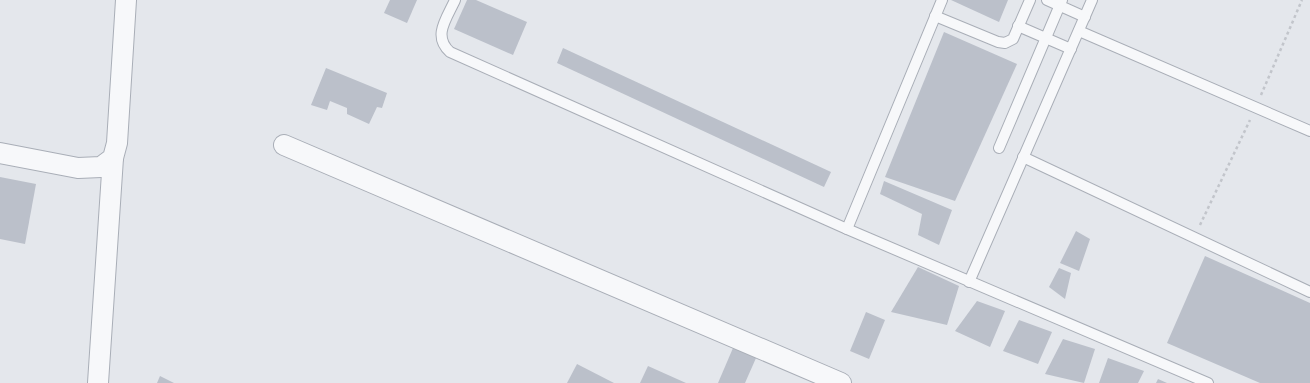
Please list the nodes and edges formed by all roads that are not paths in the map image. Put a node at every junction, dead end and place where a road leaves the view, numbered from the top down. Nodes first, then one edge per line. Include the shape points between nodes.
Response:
1 (126, 0) edge
2 (455, 0) edge
3 (942, 0) edge
4 (1030, 0) edge
5 (1047, 0) edge
6 (1092, 0) edge
7 (1061, 3) edge
8 (936, 16) junction
9 (1085, 17) junction
10 (1018, 26) junction
11 (1079, 31) junction
12 (1046, 39) junction
13 (1071, 49) junction
14 (1310, 131) edge
15 (284, 144) dead end
16 (999, 148) dead end
17 (0, 153) edge
18 (1023, 157) junction
19 (113, 158) junction
20 (847, 229) junction
21 (969, 282) junction
22 (1310, 292) edge
23 (98, 383) edge
24 (841, 383) edge
25 (1208, 383) edge

1 - 19 street via 117,143
2 - 20 lane via 441,36 442,42 450,52
3 - 8 lane
4 - 10 lane
5 - 7 lane
6 - 9 lane
7 - 9 lane
7 - 12 lane
8 - 10 lane via 1001,44 1012,39
8 - 20 lane
9 - 11 lane
10 - 12 lane
11 - 13 lane
11 - 14 lane
12 - 13 lane
12 - 16 lane
13 - 18 lane
15 - 24 street
17 - 19 street via 78,168 100,168
18 - 21 lane
18 - 22 lane
19 - 23 street
20 - 21 lane
21 - 25 lane

